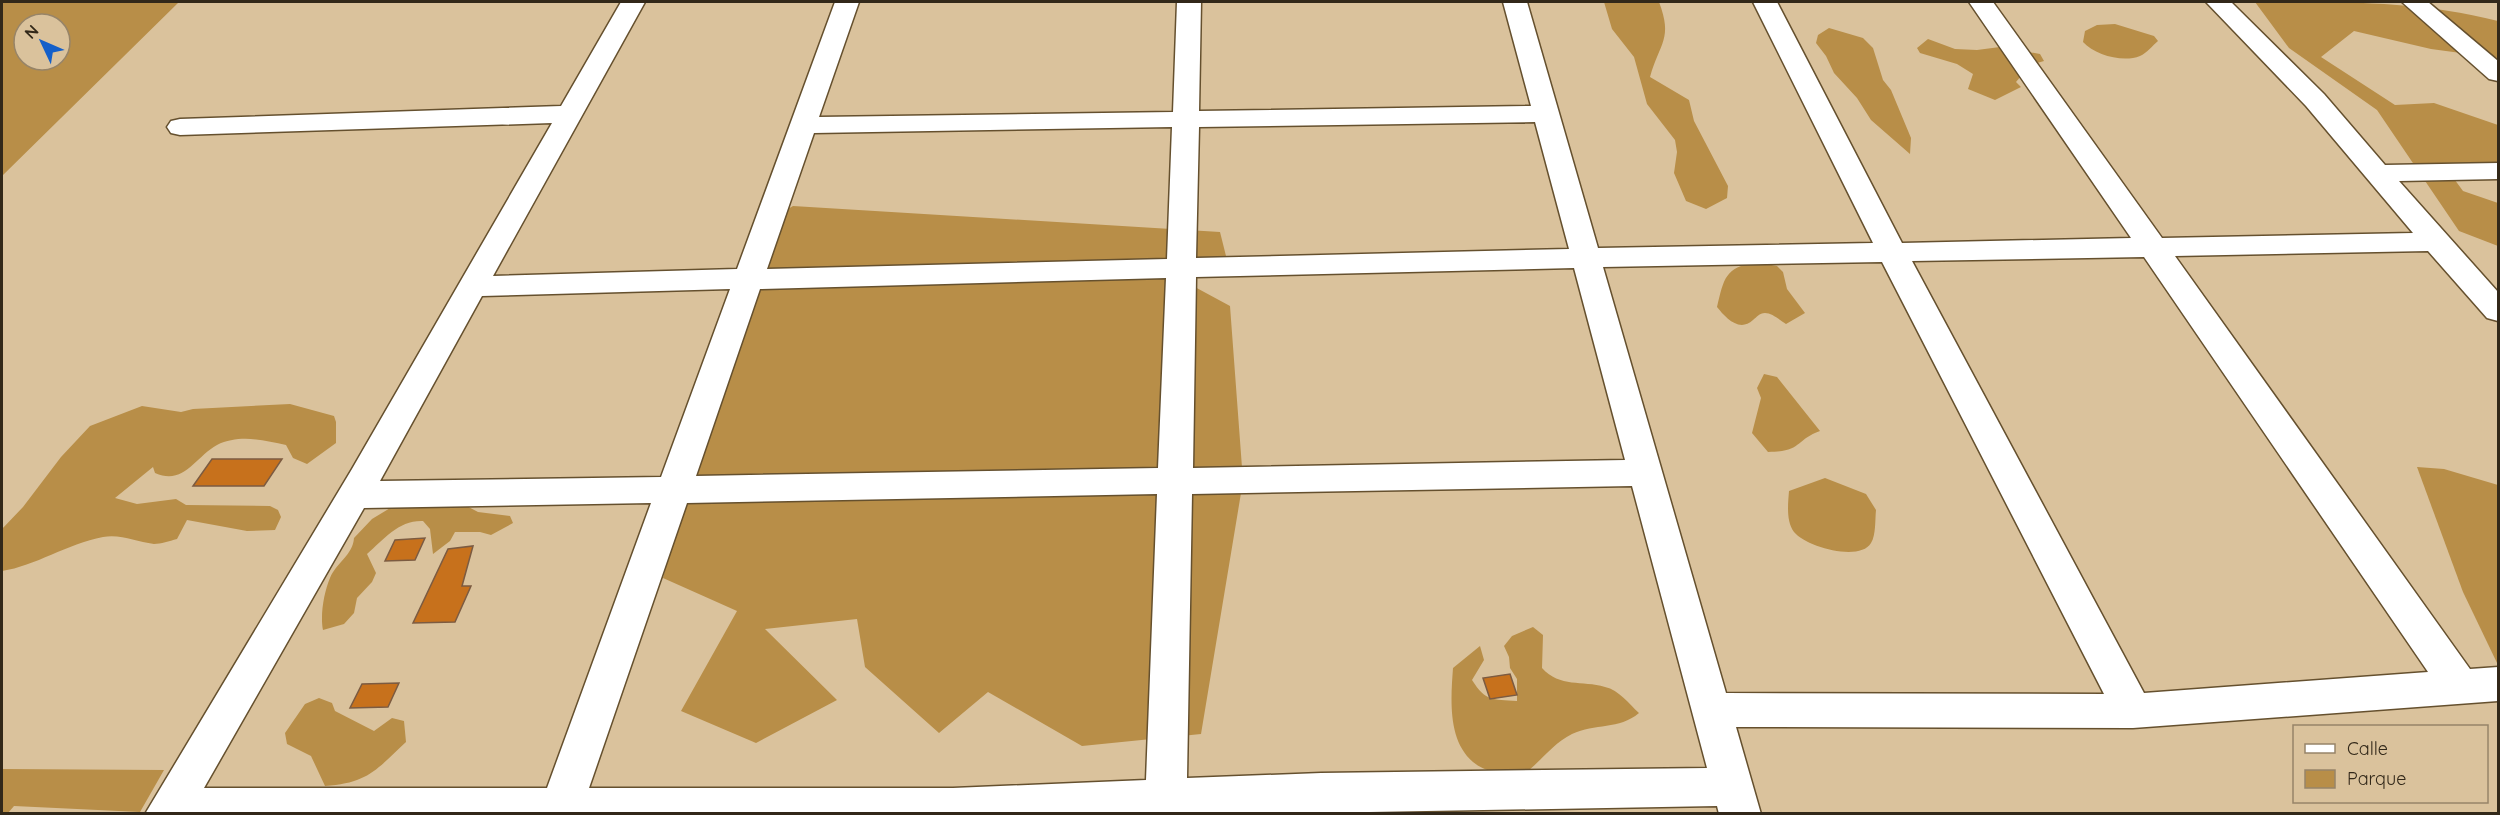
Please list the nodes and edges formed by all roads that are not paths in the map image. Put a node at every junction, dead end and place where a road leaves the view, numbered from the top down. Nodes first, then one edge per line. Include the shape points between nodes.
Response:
1 (633, 2) edge
2 (847, 2) edge
3 (1189, 2) edge
4 (1515, 2) edge
5 (1765, 2) edge
6 (1981, 2) edge
7 (2218, 2) edge
8 (2414, 2) edge
9 (2499, 74) edge
10 (570, 114) junction
11 (1546, 114) junction
12 (1186, 120) junction
13 (803, 125) junction
14 (180, 127) dead end
15 (2499, 171) edge
16 (2376, 173) junction
17 (2436, 242) junction
18 (2156, 249) junction
19 (1893, 254) junction
20 (1586, 258) junction
21 (1181, 268) junction
22 (748, 279) junction
23 (472, 286) junction
24 (2499, 311) edge
25 (1646, 473) junction
26 (1175, 481) junction
27 (674, 490) junction
28 (354, 495) junction
29 (2499, 684) edge
30 (2460, 686) junction
31 (1712, 710) junction
32 (2133, 711) junction
33 (1166, 799) junction
34 (1737, 800) edge
35 (1332, 803) edge
36 (561, 807) junction
37 (168, 810) edge
38 (913, 810) edge

1 - 10 street
2 - 13 street
3 - 12 street
4 - 11 street
5 - 19 street
6 - 18 street
7 - 16 street via 2315,100
8 - 9 street
10 - 14 street
10 - 23 street
11 - 12 street
11 - 20 street
12 - 13 street
12 - 21 street
13 - 22 street
15 - 16 street
16 - 17 street
17 - 18 street
17 - 24 street
18 - 19 street
18 - 30 street
19 - 20 street
19 - 32 street
20 - 21 street
20 - 25 street
21 - 22 street
21 - 26 street
22 - 23 street
22 - 27 street
23 - 28 street
25 - 26 street
25 - 31 street
26 - 27 street
26 - 33 street
27 - 28 street
27 - 36 street
28 - 37 street
29 - 30 street
30 - 32 street
31 - 32 street
31 - 34 street
33 - 35 street
33 - 38 street
34 - 35 street
36 - 37 street
36 - 38 street

